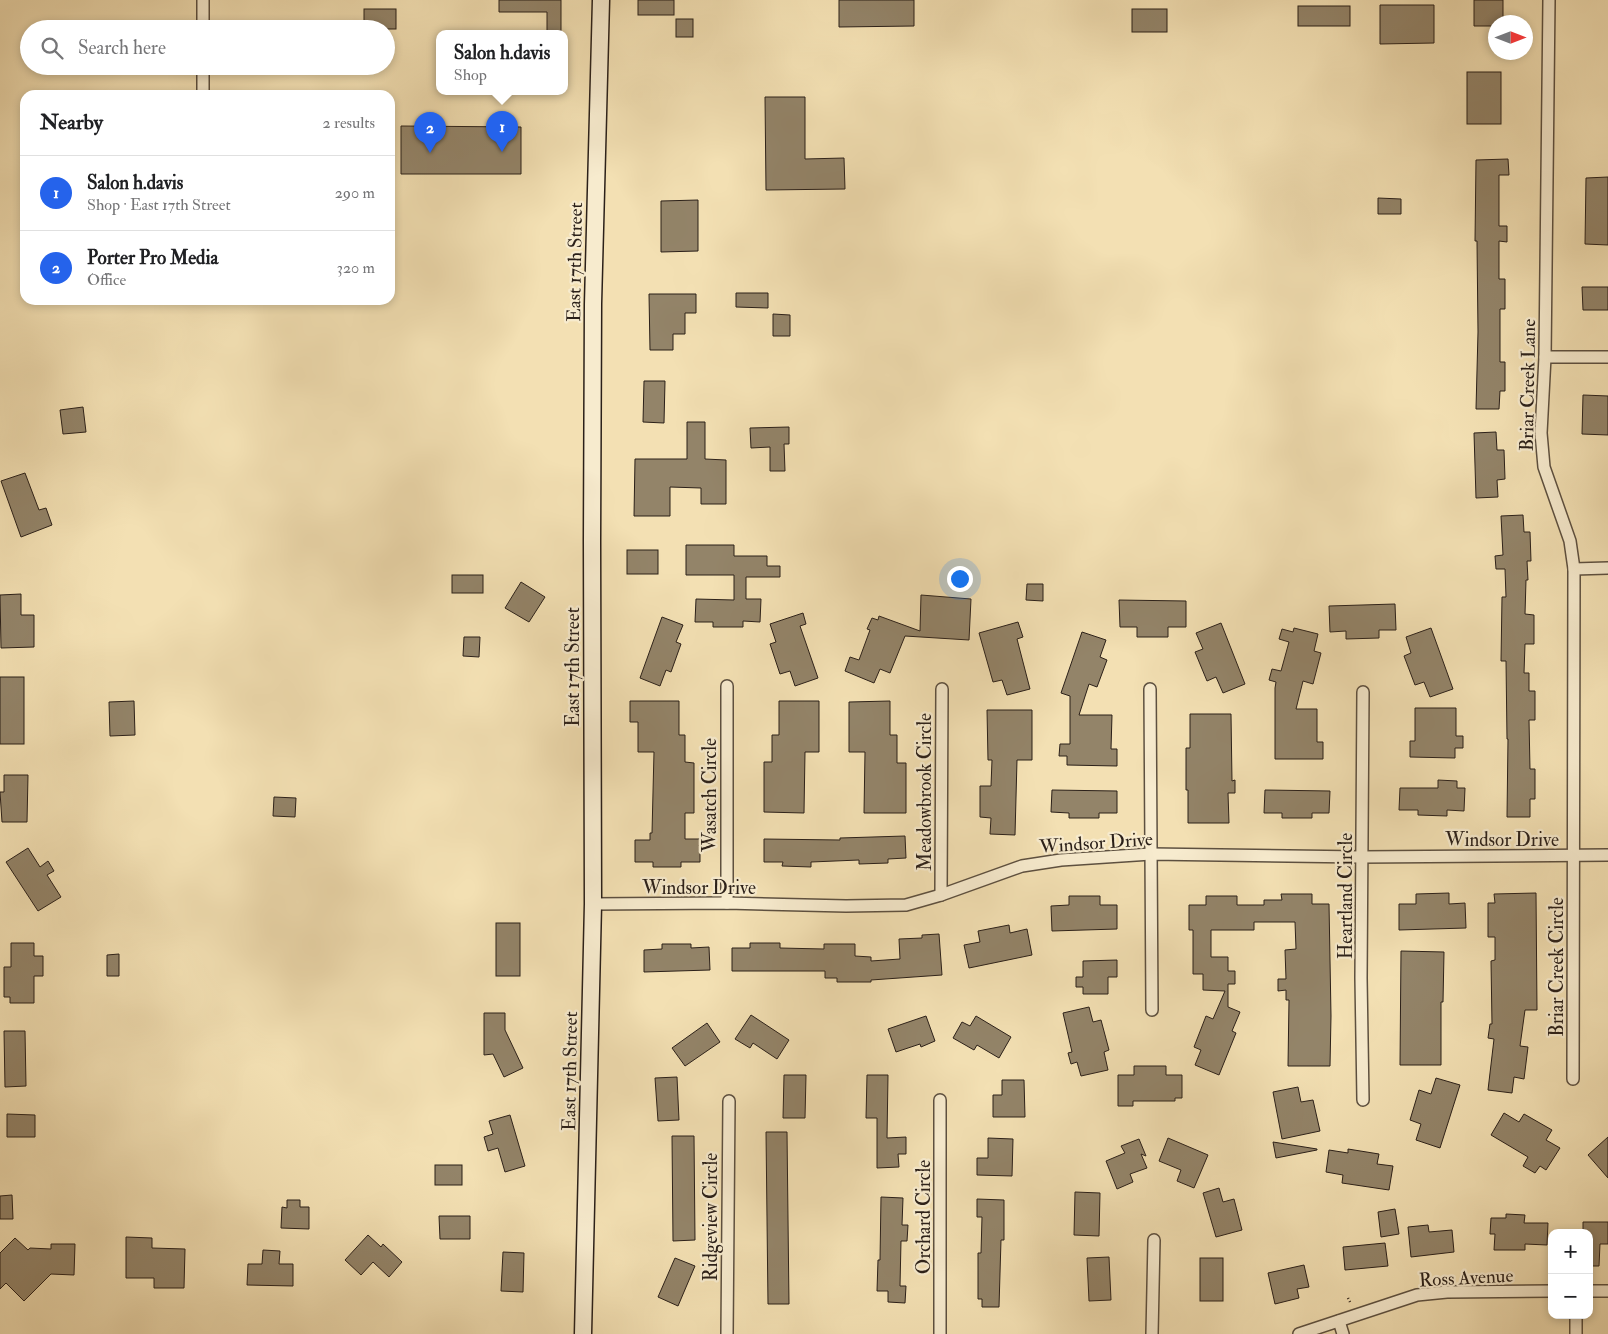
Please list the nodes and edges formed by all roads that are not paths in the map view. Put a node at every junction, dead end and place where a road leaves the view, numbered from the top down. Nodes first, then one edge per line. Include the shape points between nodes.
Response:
1 (203, 0) edge
2 (601, 0) edge
3 (1549, 0) edge
4 (203, 20) edge
5 (203, 75) edge
6 (202, 90) edge
7 (1545, 357) junction
8 (1608, 357) edge
9 (1574, 568) junction
10 (1608, 568) edge
11 (727, 686) dead end
12 (942, 689) dead end
13 (1150, 689) dead end
14 (1363, 692) dead end
15 (1151, 854) junction
16 (1574, 856) junction
17 (1608, 856) edge
18 (1362, 857) junction
19 (941, 895) junction
20 (727, 903) junction
21 (593, 904) junction
22 (1152, 1010) dead end
23 (1573, 1079) dead end
24 (940, 1100) dead end
25 (1363, 1100) dead end
26 (729, 1101) dead end
27 (1154, 1240) dead end
28 (1548, 1291) edge
29 (1593, 1291) edge
30 (1608, 1291) edge
31 (1576, 1319) edge
32 (1339, 1321) junction
33 (583, 1334) edge
34 (727, 1334) edge
35 (940, 1334) edge
36 (1152, 1334) edge
37 (1299, 1334) edge
38 (1343, 1334) edge
39 (1576, 1334) edge

1 - 4 street
2 - 21 main road, East 17th Street via 593,304
3 - 7 street, Briar Creek Lane
5 - 6 street
7 - 8 street
7 - 9 street, Briar Creek Lane via 1544,467 1570,541
9 - 10 street
9 - 16 street, Briar Creek Lane
11 - 20 street, Wasatch Circle
12 - 19 street, Meadowbrook Circle
13 - 15 street
14 - 18 street, Heartland Circle
15 - 18 street, Windsor Drive
15 - 19 street, Windsor Drive via 1022,866
15 - 22 street
16 - 17 street, Windsor Drive
16 - 18 street, Windsor Drive
16 - 23 street, Briar Creek Circle
18 - 25 street, Heartland Circle
19 - 20 street, Windsor Drive via 906,905
20 - 21 street, Windsor Drive
21 - 33 main road, East 17th Street
24 - 35 street, Orchard Circle
26 - 34 street, Ridgeview Circle
27 - 36 street
28 - 32 street, Ross Avenue via 1448,1292 1417,1296
29 - 30 street
31 - 39 street
32 - 37 street, Ross Avenue
32 - 38 street

